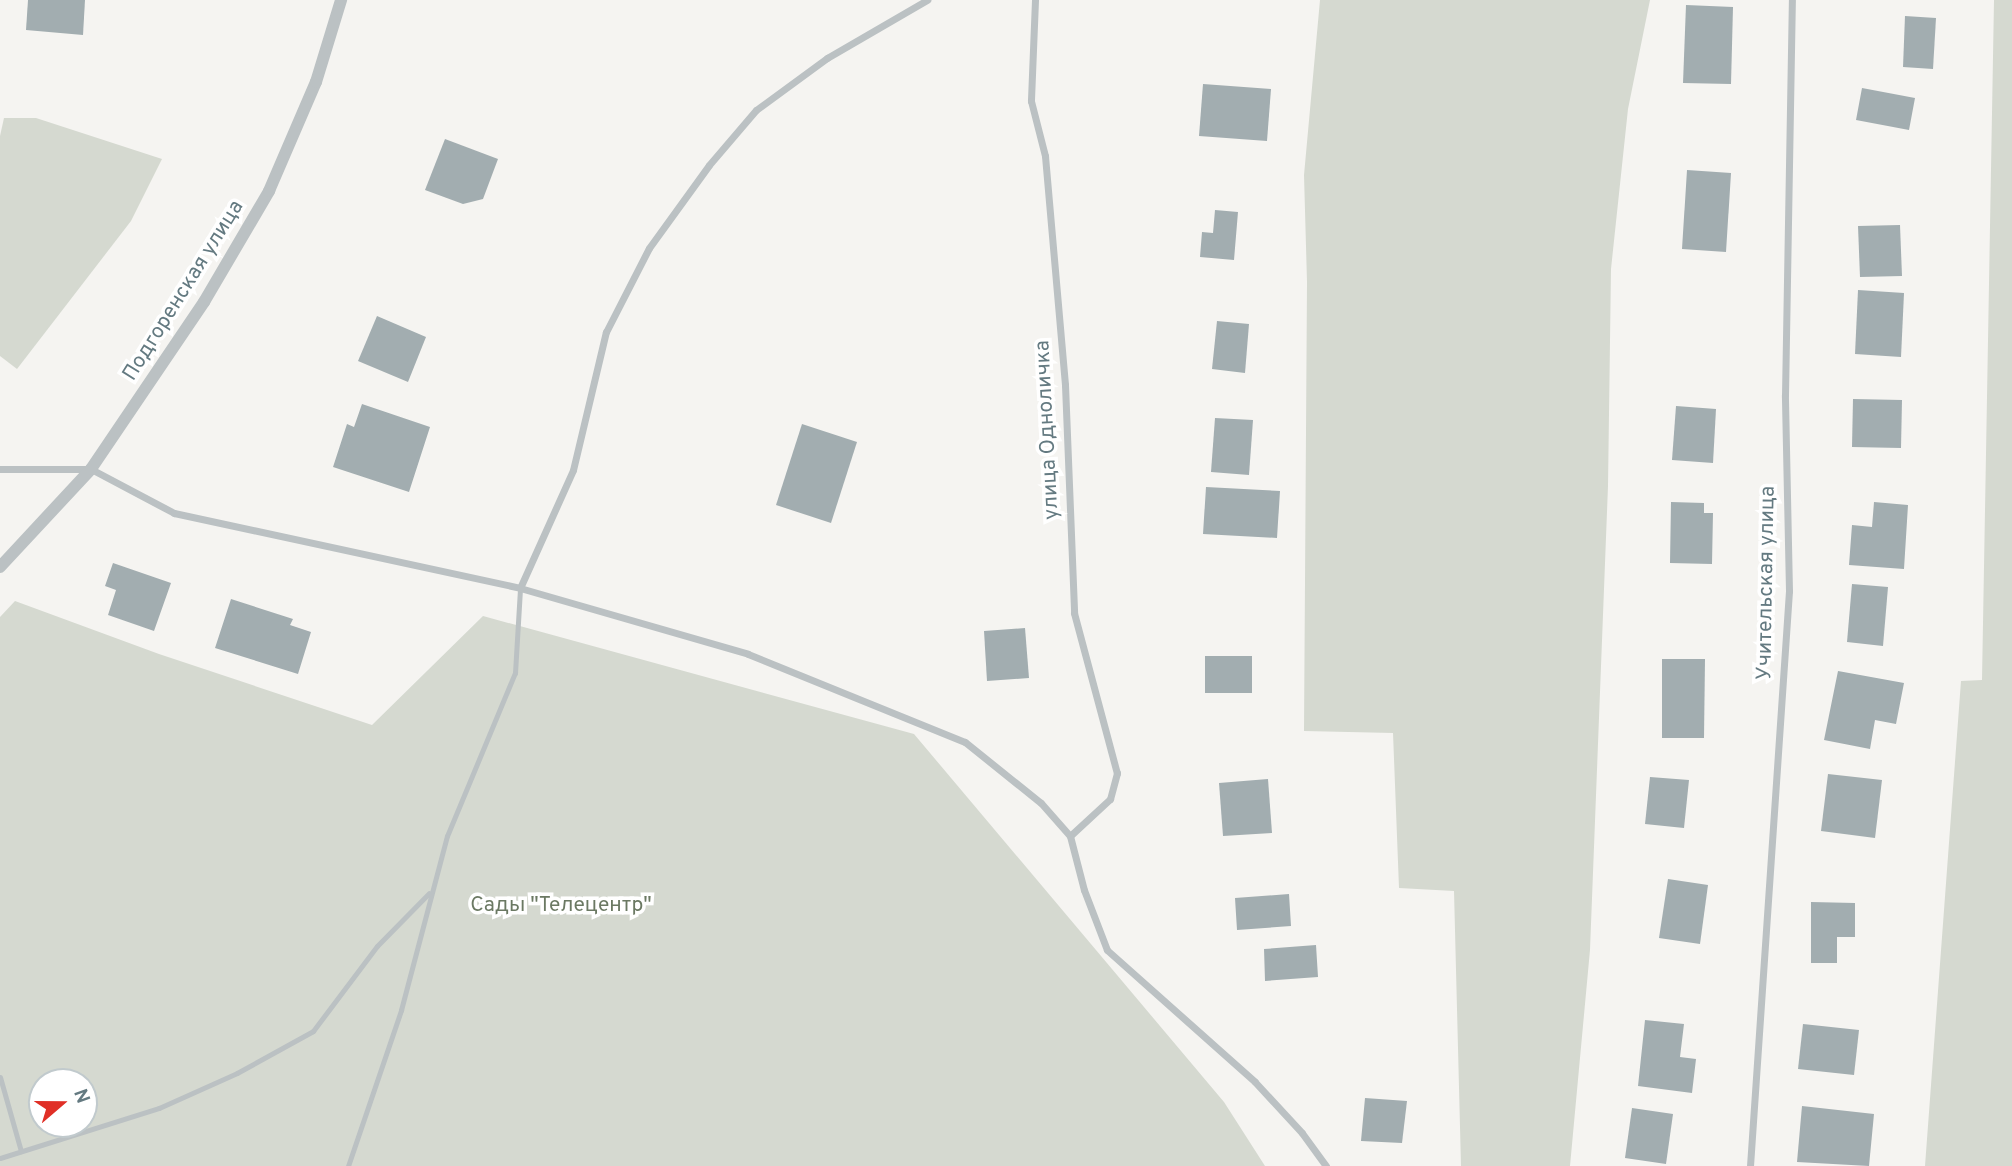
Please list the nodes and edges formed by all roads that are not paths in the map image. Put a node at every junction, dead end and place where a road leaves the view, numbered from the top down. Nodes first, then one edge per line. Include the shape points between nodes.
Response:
1 (341, 0) edge
2 (927, 0) edge
3 (1035, 0) edge
4 (1793, 0) edge
5 (0, 469) edge
6 (91, 469) junction
7 (0, 567) edge
8 (520, 588) junction
9 (1070, 836) junction
10 (432, 891) junction
11 (0, 1077) edge
12 (22, 1151) junction
13 (0, 1158) edge
14 (348, 1166) edge
15 (1326, 1166) edge
16 (1750, 1166) edge

1 - 6 street, Подгоренская улица via 316,82 269,191 204,302
2 - 8 street via 827,58 756,110 649,248 606,331 573,470
3 - 9 street, улица Одноличка via 1031,101 1045,156 1065,385 1074,613 1117,773 1110,799
4 - 16 street, Учительская улица via 1785,395 1789,591
5 - 6 street
6 - 7 street, Подгоренская улица
6 - 8 street via 174,513
8 - 9 street via 748,654 965,742 1041,803
8 - 10 lane via 515,673 447,836
9 - 15 street via 1087,900 1107,950 1255,1082
10 - 12 lane via 377,946 313,1031 237,1073 159,1108
10 - 14 lane via 401,1010
11 - 12 lane
12 - 13 lane

